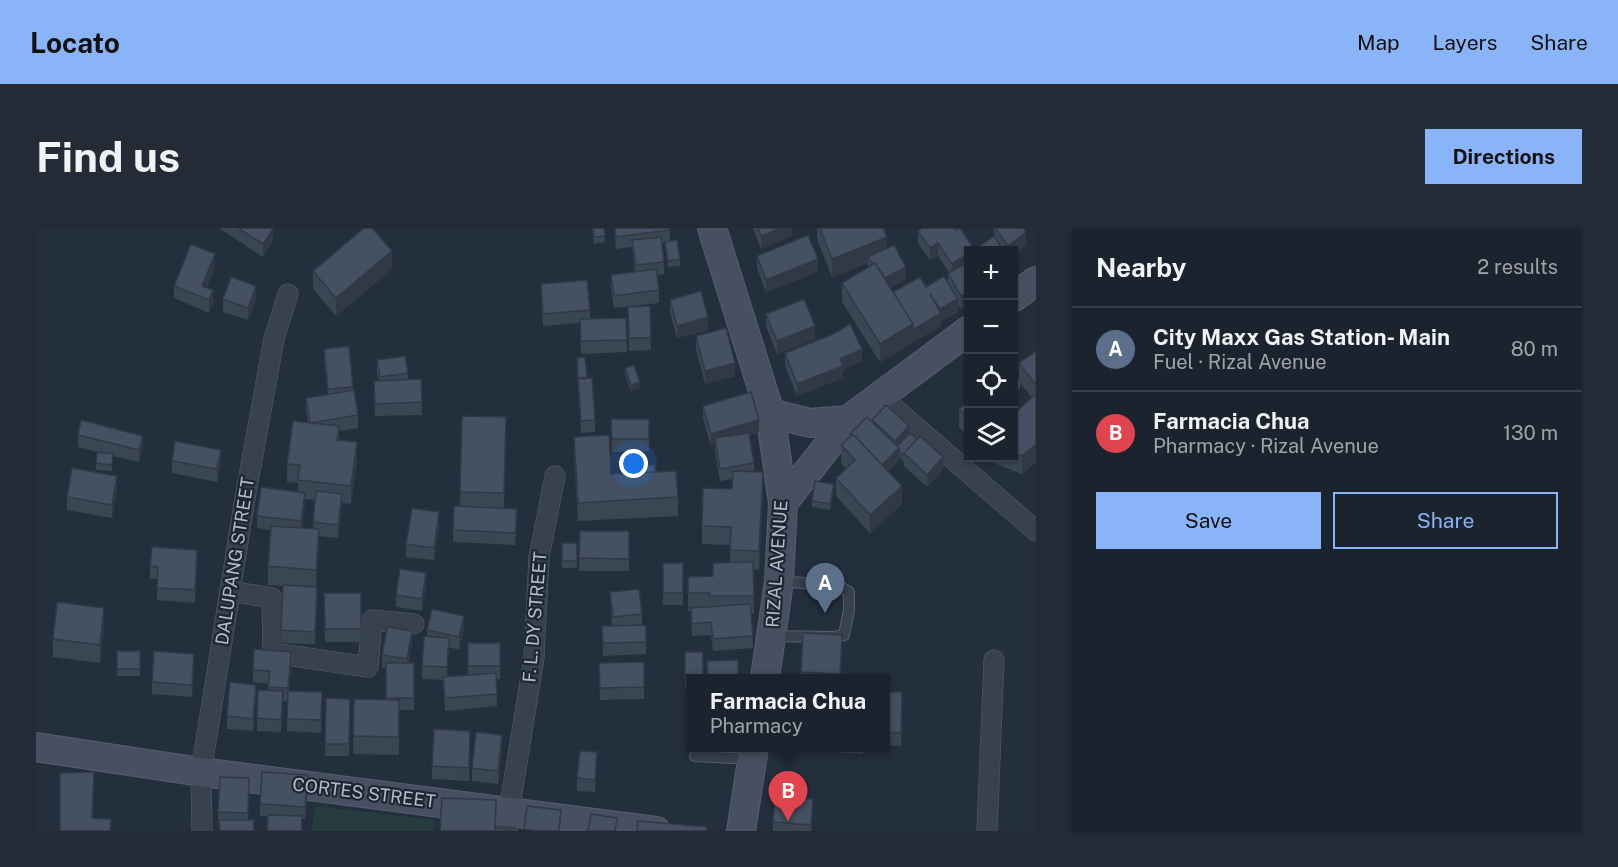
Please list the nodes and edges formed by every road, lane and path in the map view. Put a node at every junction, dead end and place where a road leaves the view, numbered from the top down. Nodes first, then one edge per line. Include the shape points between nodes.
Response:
1 (712, 228) edge
2 (1036, 281) edge
3 (288, 294) dead end
4 (1018, 294) edge
5 (964, 334) edge
6 (880, 396) junction
7 (770, 413) junction
8 (848, 420) junction
9 (555, 476) dead end
10 (783, 503) junction
11 (1036, 531) edge
12 (778, 581) junction
13 (230, 591) junction
14 (414, 624) dead end
15 (772, 636) junction
16 (994, 660) dead end
17 (766, 674) edge
18 (36, 747) edge
19 (753, 753) edge
20 (694, 756) dead end
21 (201, 772) junction
22 (508, 821) edge
23 (202, 831) edge
24 (656, 831) edge
25 (741, 831) edge
26 (987, 831) edge

1 - 7 street, RIZAL AVENUE
2 - 4 street
3 - 13 street, DALUPANG STREET via 264,386
5 - 6 street
6 - 8 street
6 - 11 street
7 - 8 street via 810,423
7 - 10 street, RIZAL AVENUE
8 - 10 street
9 - 22 street, F. L. DY STREET via 539,557 534,658
10 - 12 street, RIZAL AVENUE
12 - 15 street, RIZAL AVENUE
12 - 15 lane via 839,586 849,592 849,610 844,636
13 - 14 street via 272,598 273,653 368,667 372,620
13 - 21 street, DALUPANG STREET
15 - 17 street, RIZAL AVENUE
16 - 26 street
18 - 21 street, CORTES STREET
19 - 20 lane
19 - 25 street
21 - 22 street, CORTES STREET
21 - 23 street, DALUPANG STREET
22 - 24 street, CORTES STREET

